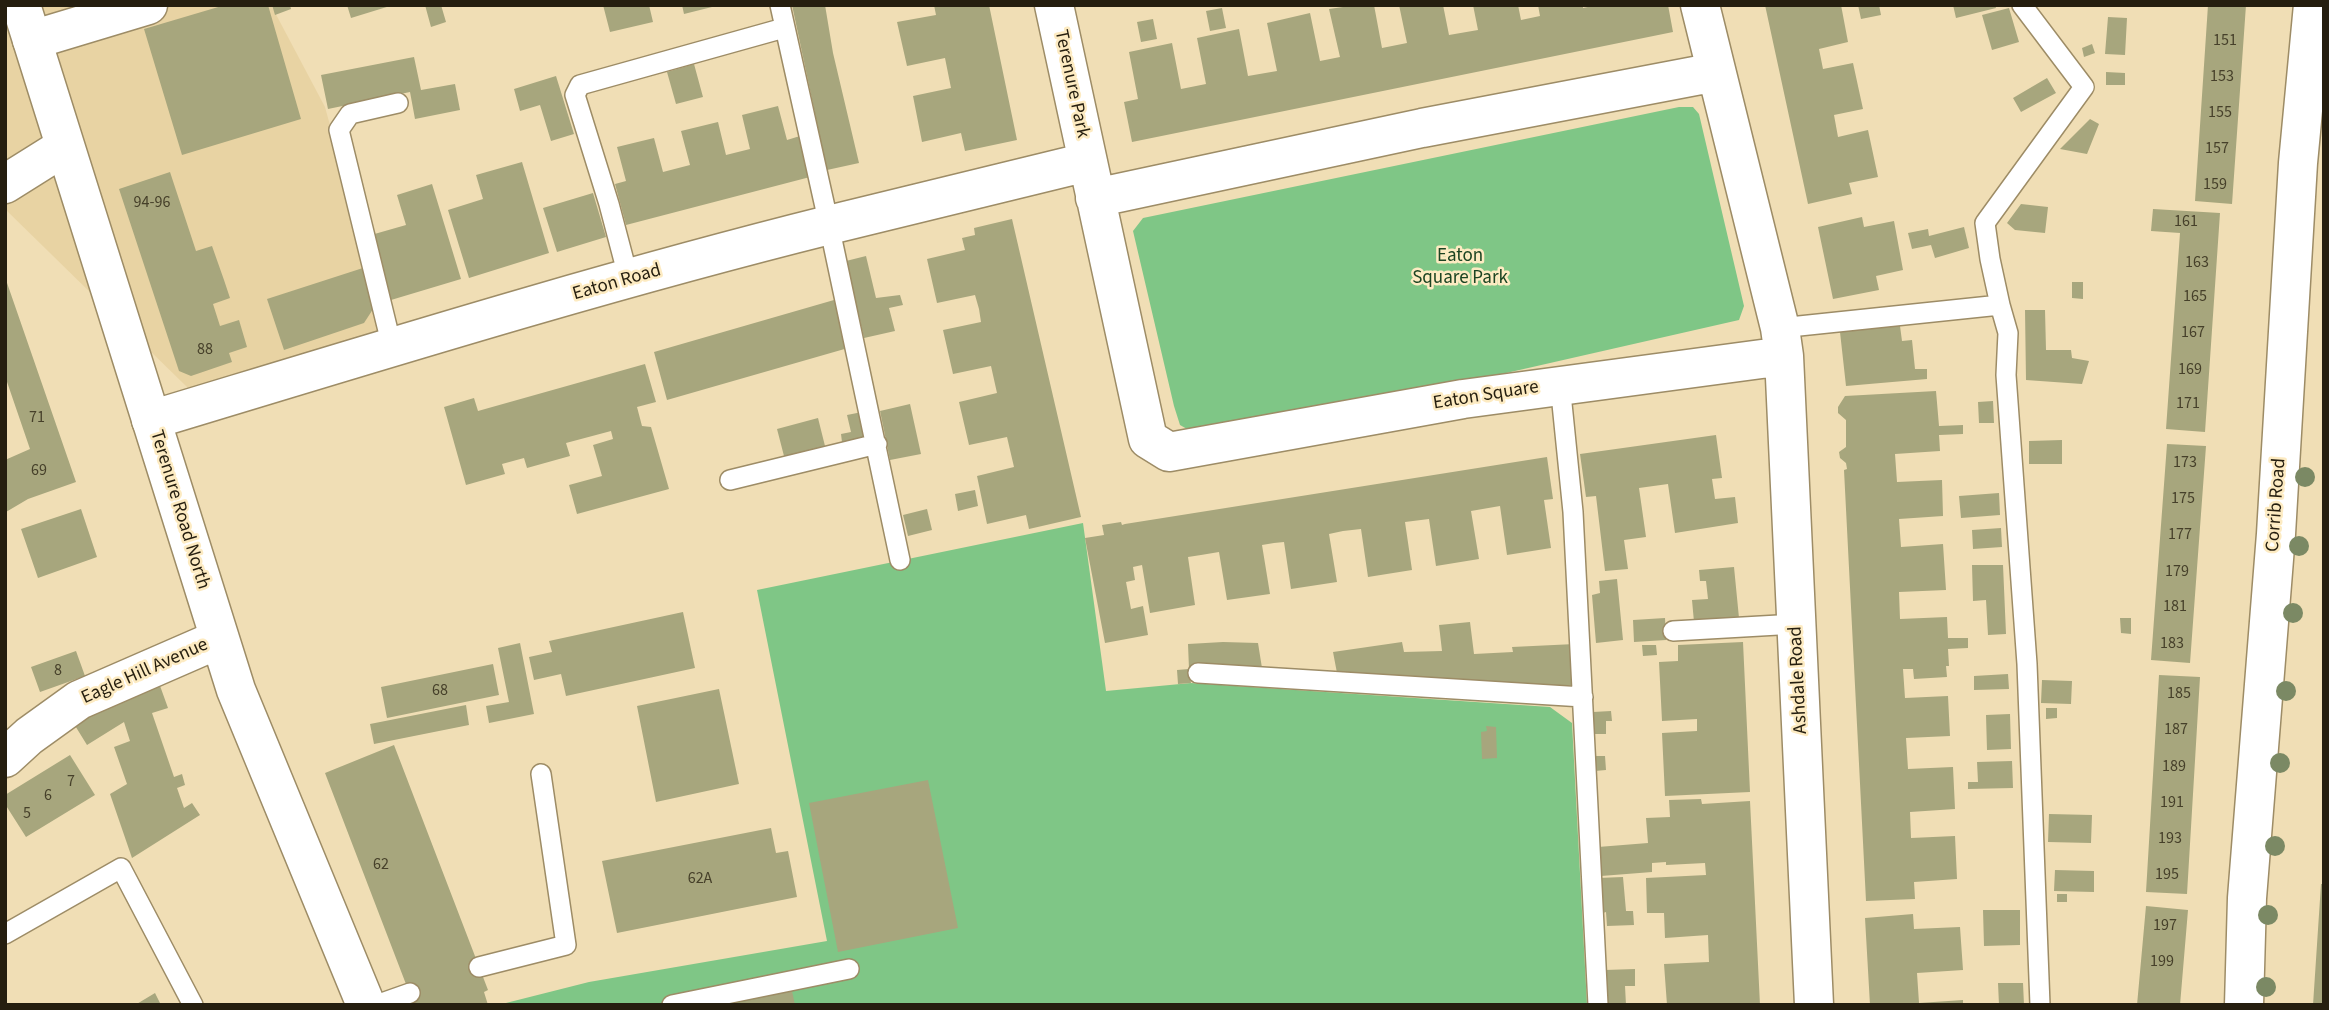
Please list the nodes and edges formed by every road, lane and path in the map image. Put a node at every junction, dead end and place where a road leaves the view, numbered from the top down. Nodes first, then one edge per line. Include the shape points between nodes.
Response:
1 (148, 5) edge
2 (780, 5) edge
3 (1054, 5) edge
4 (1700, 5) edge
5 (2022, 5) edge
6 (2313, 5) edge
7 (26, 23) edge
8 (784, 28) junction
9 (1717, 72) junction
10 (398, 103) dead end
11 (64, 147) junction
12 (1091, 180) junction
13 (5, 184) edge
14 (830, 225) junction
15 (629, 280) junction
16 (2000, 304) junction
17 (1782, 342) junction
18 (392, 347) junction
19 (1560, 384) junction
20 (151, 420) junction
21 (877, 444) junction
22 (730, 481) dead end
23 (900, 559) dead end
24 (1796, 624) junction
25 (1673, 631) dead end
26 (219, 639) junction
27 (1198, 673) dead end
28 (1583, 697) junction
29 (5, 758) edge
30 (541, 774) dead end
31 (5, 934) edge
32 (479, 967) dead end
33 (849, 969) dead end
34 (410, 993) dead end
35 (361, 1002) edge
36 (193, 1005) edge
37 (673, 1005) edge
38 (1598, 1005) edge
39 (1814, 1005) edge
40 (2040, 1005) edge
41 (2244, 1005) edge

1 - 7 street
2 - 8 lane
3 - 12 street, Terenure Park
4 - 9 street
5 - 16 lane via 2084,87 1985,223
6 - 41 street, Corrib Road via 2247,898
7 - 11 street, Terenure Road North
8 - 14 lane
8 - 15 lane via 580,85 575,95
9 - 12 street via 1422,128
9 - 17 street
10 - 18 lane via 350,114 339,130
11 - 13 street
11 - 20 street, Terenure Road North
12 - 14 street, Eaton Road
12 - 19 street, Eaton Square via 1149,439 1168,452
14 - 15 street, Eaton Road
14 - 21 lane
15 - 18 street, Eaton Road
16 - 17 lane
16 - 40 lane via 2008,333 2006,375 2027,664
17 - 19 street, Eaton Square
17 - 24 street, Ashdale Road
18 - 20 street, Eaton Road
19 - 28 lane via 1573,512
20 - 26 street, Terenure Road North
21 - 22 lane
21 - 23 lane
24 - 25 lane
24 - 39 street, Ashdale Road
26 - 29 street, Eagle Hill Avenue via 79,700
26 - 35 street, Terenure Road North
27 - 28 lane
28 - 38 lane
30 - 32 lane via 566,945
31 - 36 lane via 121,868
33 - 37 lane
34 - 35 lane

